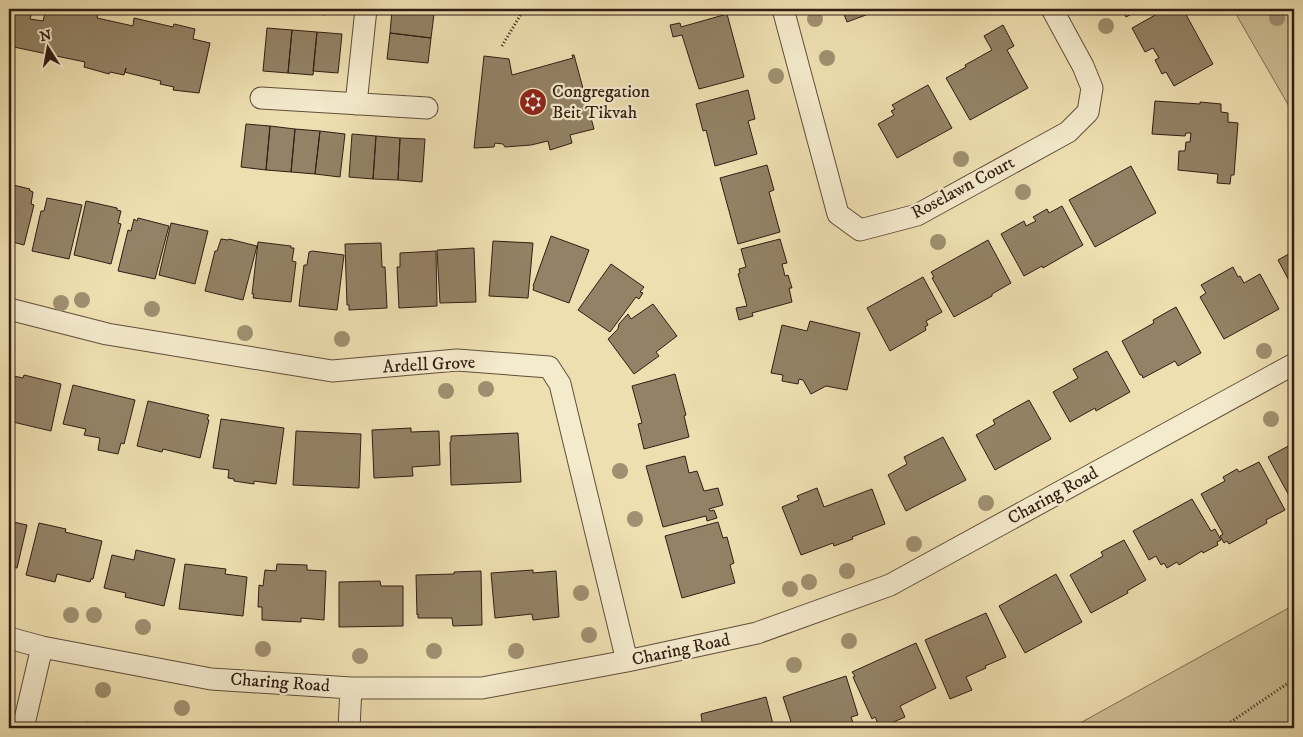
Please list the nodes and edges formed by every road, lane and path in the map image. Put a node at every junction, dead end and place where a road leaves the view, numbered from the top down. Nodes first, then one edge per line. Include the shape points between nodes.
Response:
1 (366, 9) edge
2 (524, 9) edge
3 (784, 9) edge
4 (1052, 9) edge
5 (502, 46) dead end
6 (261, 98) dead end
7 (356, 104) junction
8 (427, 108) dead end
9 (9, 309) edge
10 (1294, 364) edge
11 (9, 638) edge
12 (42, 646) junction
13 (627, 661) junction
14 (1294, 679) edge
15 (351, 688) junction
16 (24, 728) edge
17 (349, 728) edge
18 (1222, 728) edge

1 - 7 street
2 - 5 path
3 - 4 street, Roselawn Court via 838,214 860,230 917,215 1068,132 1088,112 1092,88
6 - 7 street
7 - 8 street
9 - 13 street, Ardell Grove via 107,334 332,371 457,360 549,367 560,384
10 - 13 street, Charing Road via 890,585 757,633
11 - 12 street, Charing Road
12 - 15 street, Charing Road via 210,679
12 - 16 street
13 - 15 street, Charing Road via 482,688
14 - 18 path
15 - 17 street

